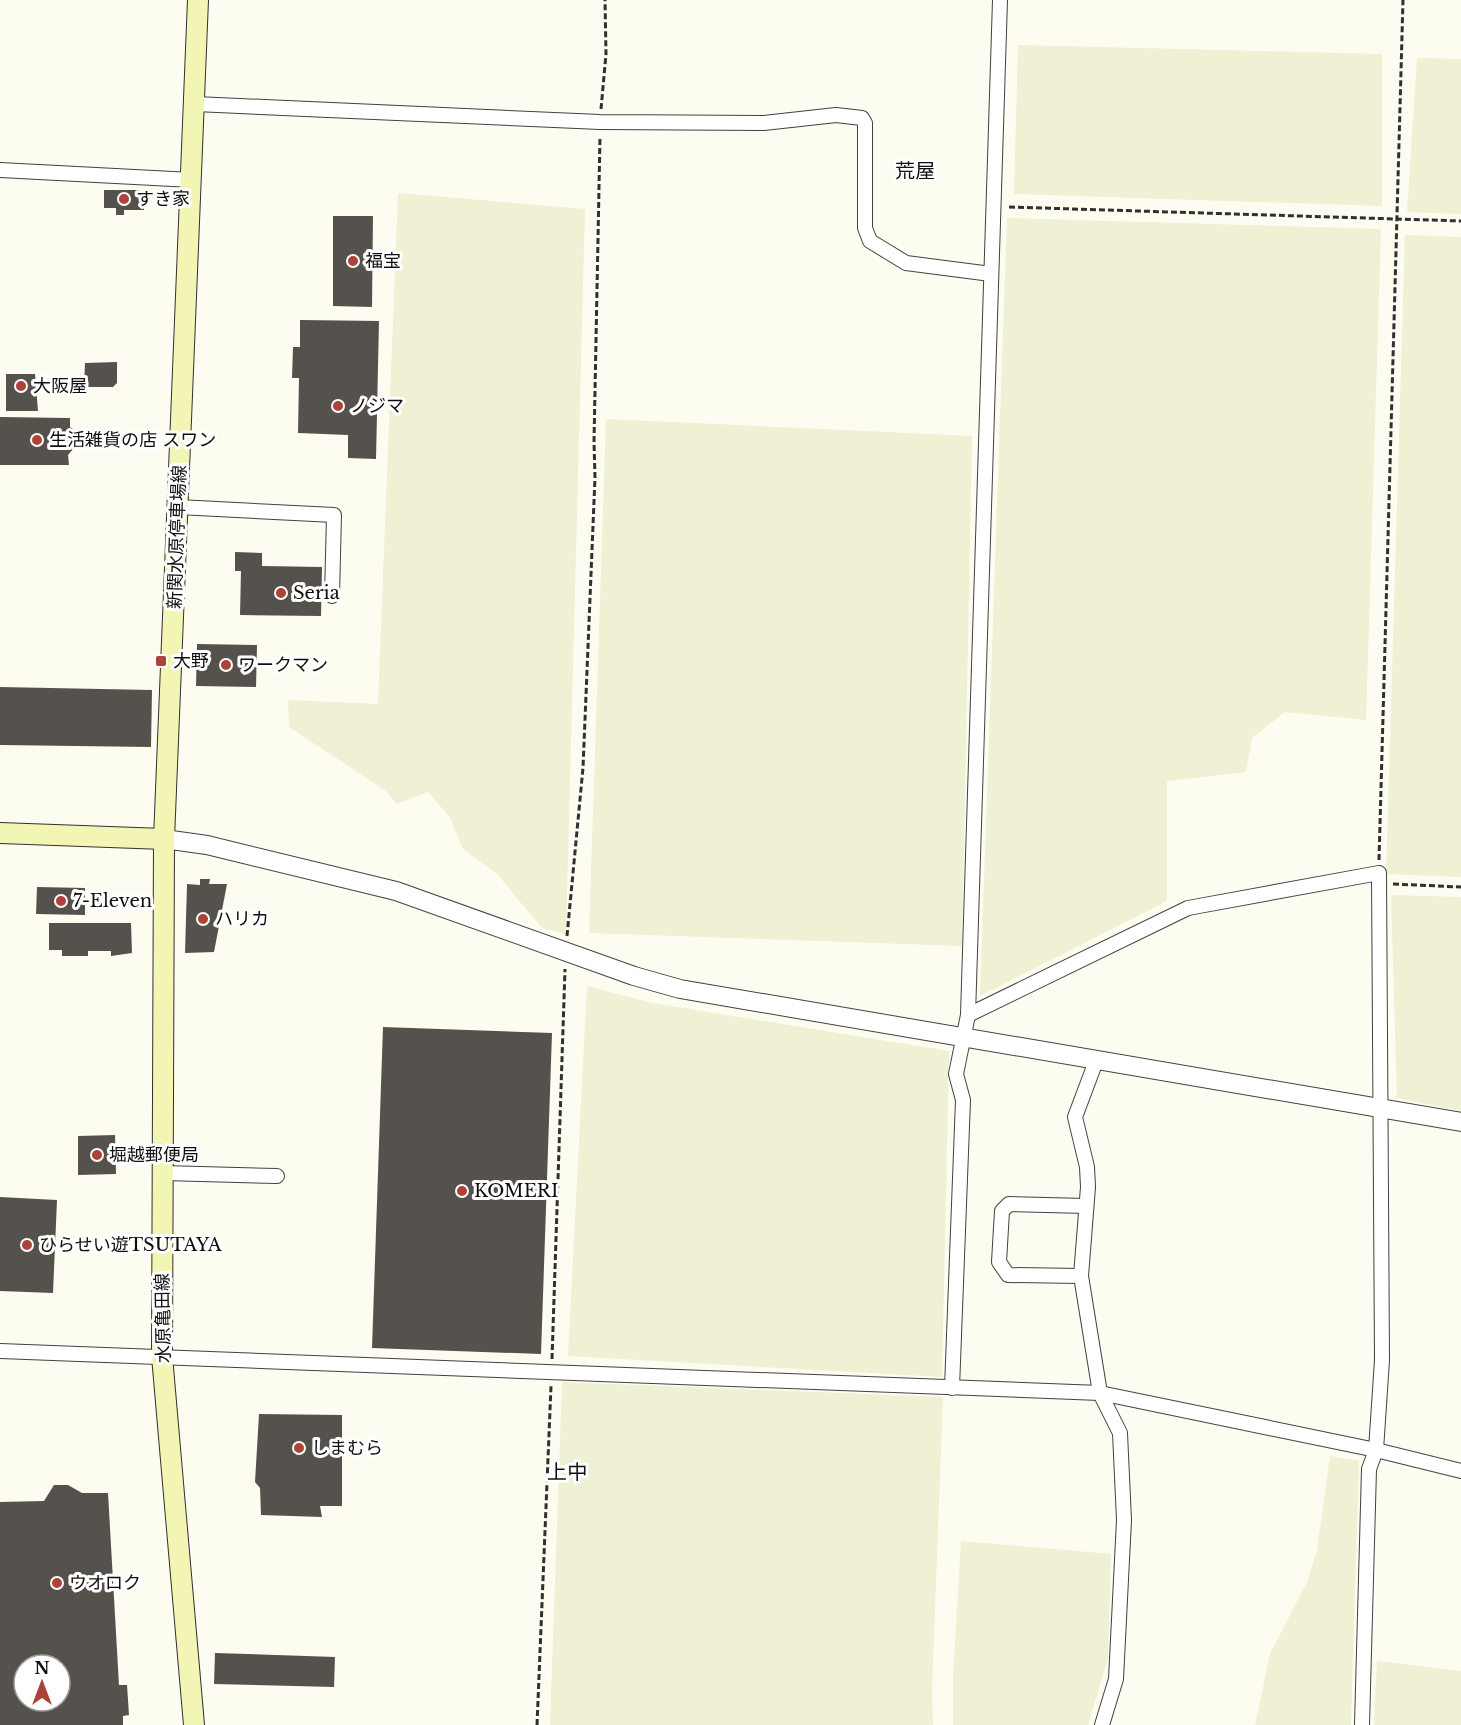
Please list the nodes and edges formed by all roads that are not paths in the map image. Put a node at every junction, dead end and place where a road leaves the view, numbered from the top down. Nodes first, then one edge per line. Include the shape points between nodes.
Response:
1 (198, 0) edge
2 (1000, 0) edge
3 (195, 104) junction
4 (0, 170) edge
5 (192, 180) junction
6 (991, 274) junction
7 (178, 507) junction
8 (332, 596) dead end
9 (0, 833) edge
10 (164, 839) junction
11 (968, 1015) junction
12 (962, 1038) junction
13 (1096, 1061) junction
14 (1381, 1109) junction
15 (1461, 1122) edge
16 (163, 1173) junction
17 (277, 1176) dead end
18 (1086, 1206) junction
19 (1081, 1276) junction
20 (0, 1352) edge
21 (162, 1356) junction
22 (952, 1388) junction
23 (1100, 1392) junction
24 (1376, 1450) junction
25 (1461, 1471) edge
26 (194, 1725) edge
27 (1102, 1725) edge
28 (1362, 1725) edge

1 - 3 main road, 新関水原停車場線
2 - 6 street
3 - 5 main road, 新関水原停車場線
3 - 6 street via 600,122 764,123 836,115 862,118 865,228 870,241 915,266
4 - 5 street
5 - 7 main road, 新関水原停車場線
6 - 11 street
7 - 8 street via 333,515
7 - 10 main road, 新関水原停車場線
9 - 10 main road
10 - 12 street via 207,845 396,891 680,989
10 - 16 main road, 水原亀田線
11 - 12 street
11 - 14 street via 1188,908 1379,878
12 - 13 street
12 - 22 street via 956,1074 963,1100
13 - 14 street
13 - 18 street via 1075,1117 1087,1167
14 - 15 street
14 - 24 street via 1382,1360
16 - 17 street
16 - 21 main road, 水原亀田線
18 - 19 street
18 - 19 street via 1009,1204 1002,1211 999,1262 1008,1275
19 - 23 street
20 - 21 street
21 - 22 street
21 - 26 main road, 水原亀田線
22 - 23 street
23 - 24 street
23 - 27 street via 1120,1433 1124,1520 1116,1679
24 - 25 street
24 - 28 street via 1369,1469

